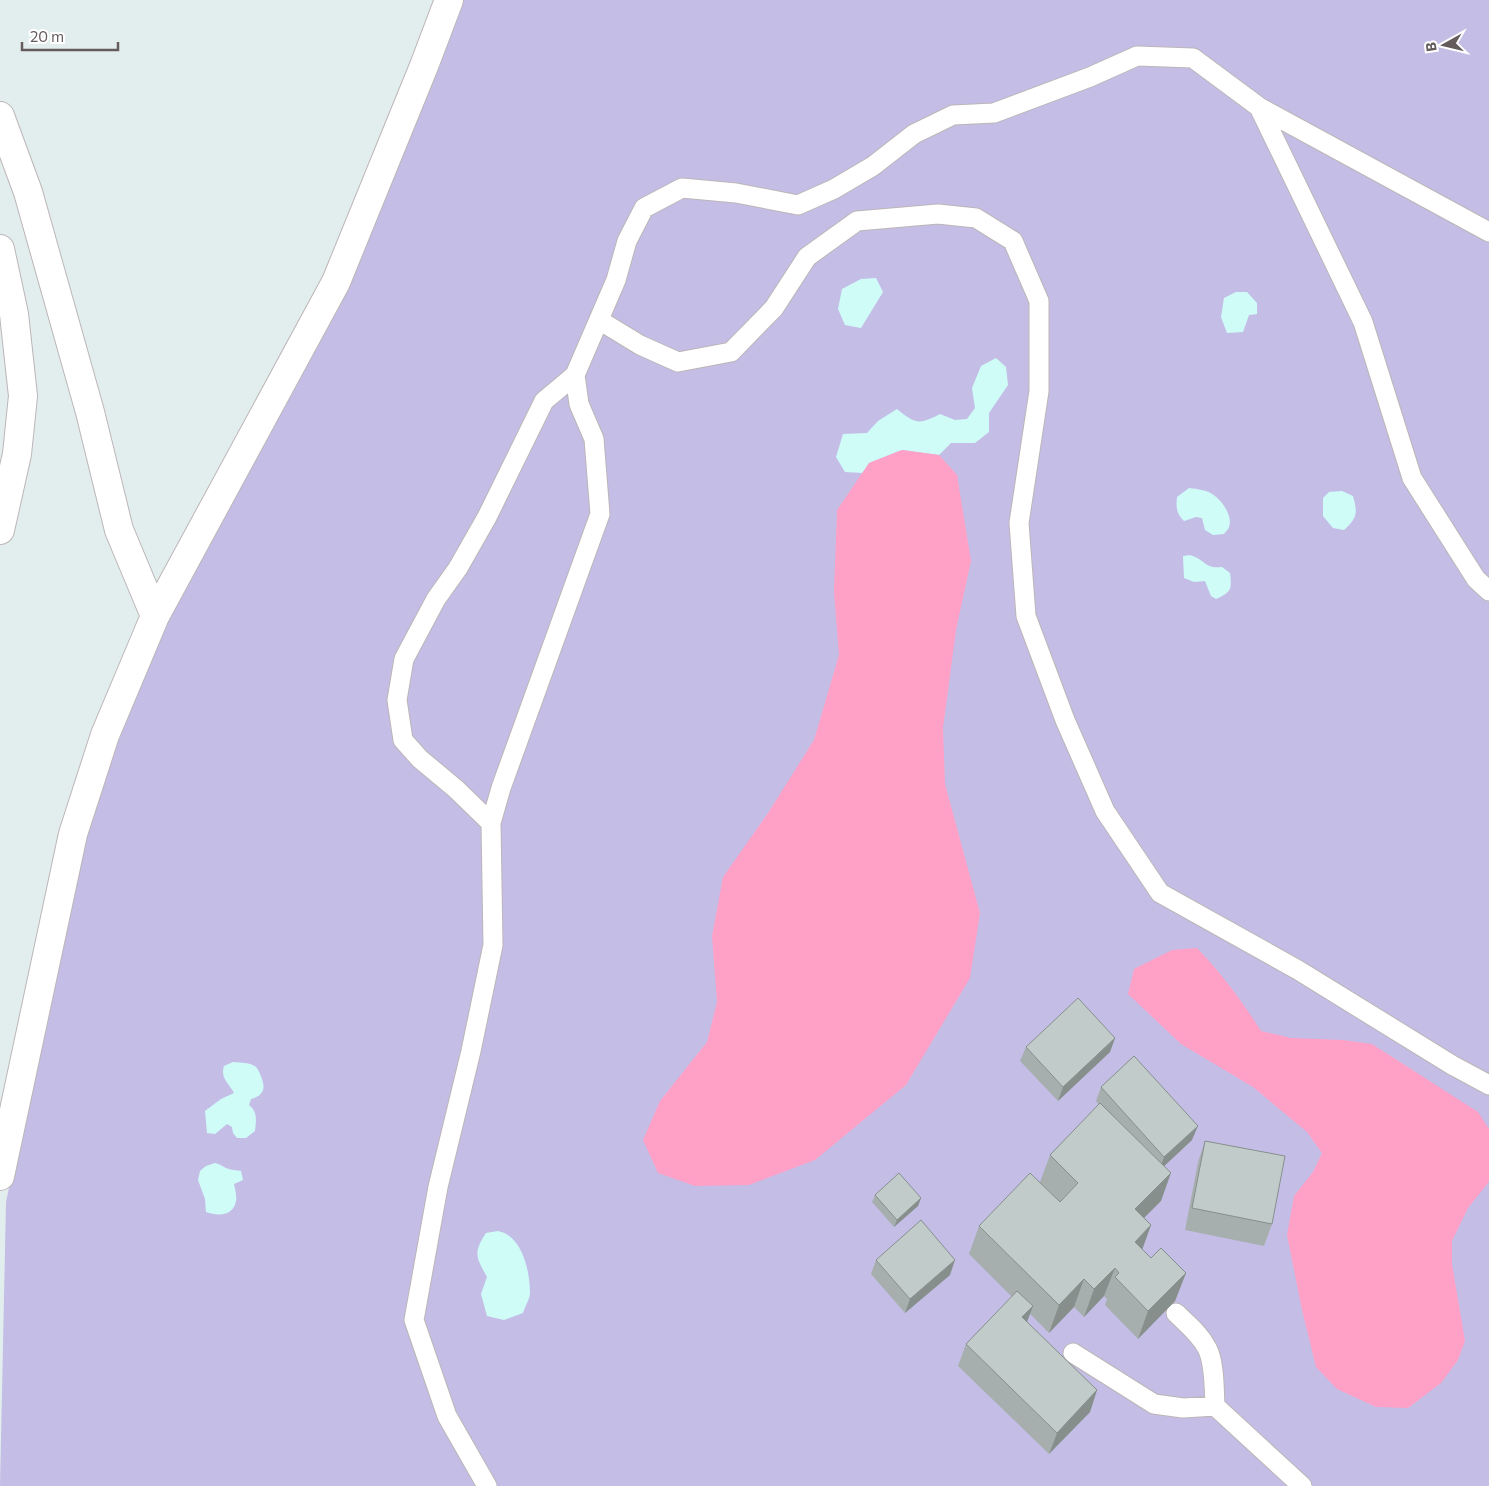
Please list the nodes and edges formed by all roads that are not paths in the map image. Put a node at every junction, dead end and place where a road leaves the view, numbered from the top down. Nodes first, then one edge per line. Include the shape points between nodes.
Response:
1 (448, 0) edge
2 (1259, 107) junction
3 (0, 116) edge
4 (1489, 232) edge
5 (0, 249) edge
6 (600, 320) junction
7 (576, 375) junction
8 (0, 530) edge
9 (1489, 591) edge
10 (155, 616) junction
11 (491, 823) junction
12 (1489, 1085) edge
13 (0, 1176) edge
14 (1176, 1313) edge
15 (1073, 1353) dead end
16 (1215, 1406) junction
17 (486, 1486) edge
18 (1302, 1486) edge

1 - 10 street via 336,282
2 - 4 lane
2 - 6 lane via 1193,58 1138,56 994,113 953,115 914,134 873,166 834,189 798,205 736,192 682,188 644,208 628,241
2 - 9 lane via 1363,322 1412,478 1476,579
3 - 10 street via 28,192 90,412 119,530
5 - 8 street via 14,314 23,396 17,454
6 - 7 lane
6 - 12 lane via 640,345 678,362 722,354 731,352 774,308 807,257 857,221 938,214 976,218 1013,241 1039,300 1039,391 1019,523 1026,616 1065,720 1105,811 1160,893 1298,970
7 - 11 lane via 579,404 594,439 600,514
7 - 11 lane via 544,401 487,517 436,599 404,660 397,700 403,740
10 - 13 street via 105,735 73,834
11 - 17 lane via 493,945 438,1187 414,1320 447,1416
14 - 16 lane via 1208,1349 1214,1377
15 - 16 lane via 1154,1404 1183,1408
16 - 18 lane

